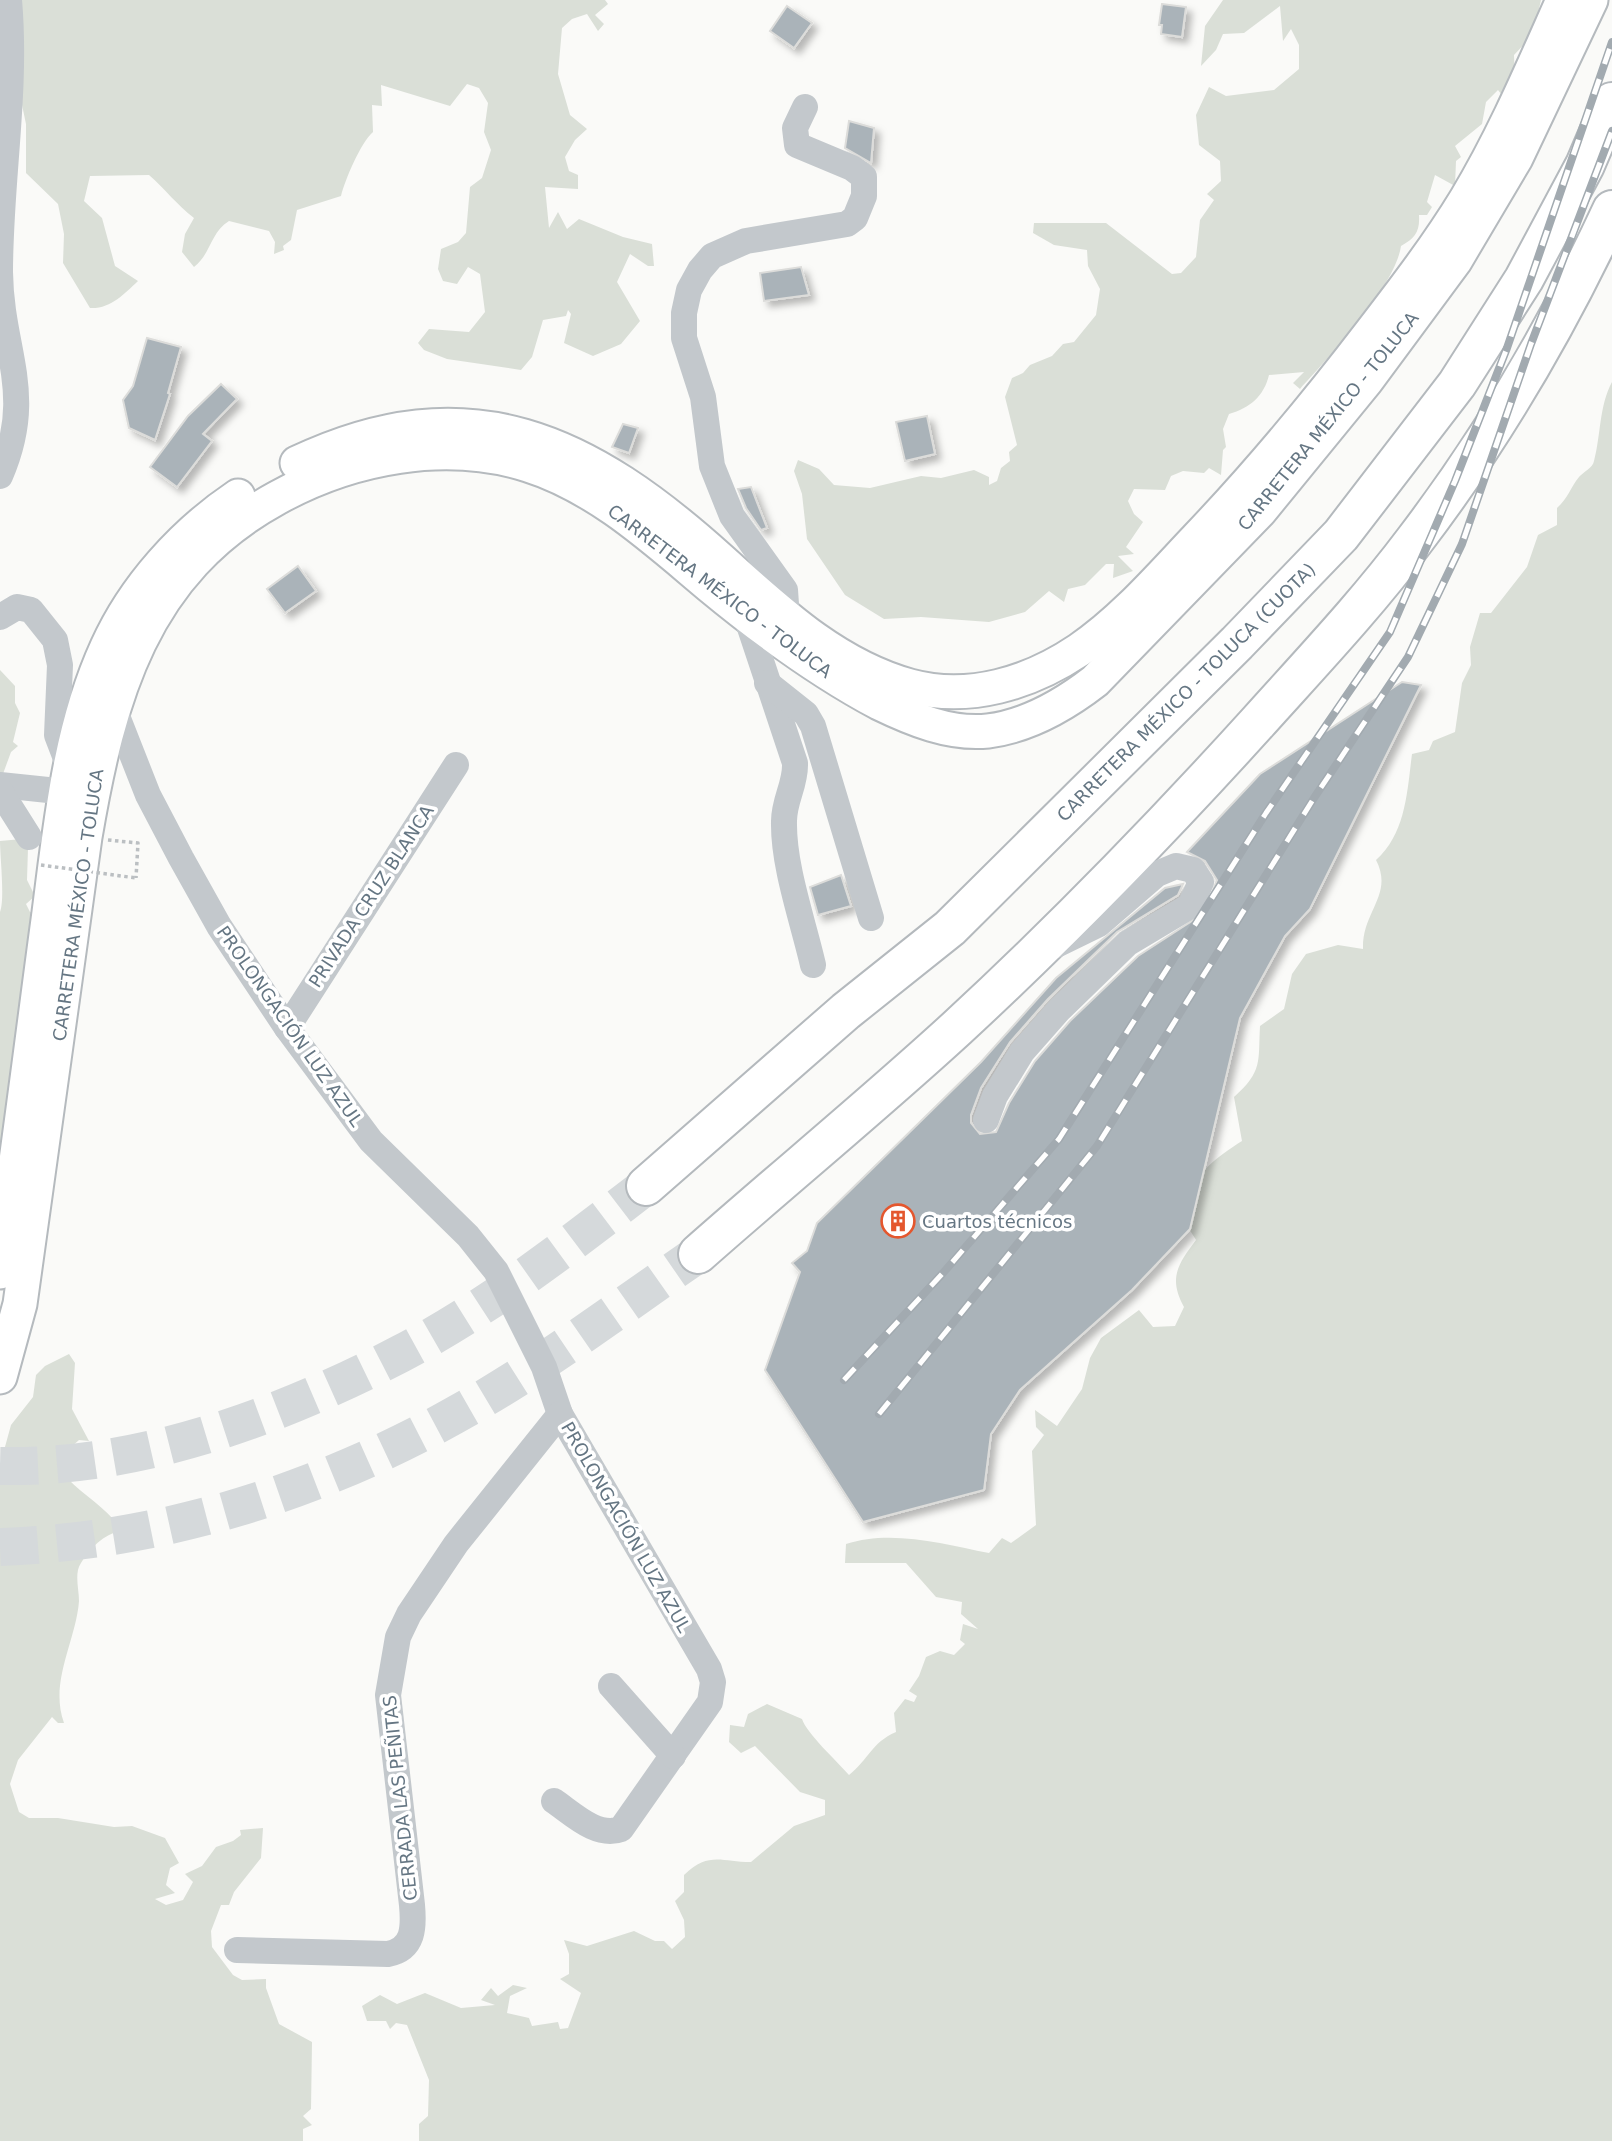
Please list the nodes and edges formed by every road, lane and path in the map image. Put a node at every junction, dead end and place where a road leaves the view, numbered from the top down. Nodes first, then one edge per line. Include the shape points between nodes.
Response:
1 (9, 0) edge
2 (1563, 0) edge
3 (1591, 0) edge
4 (1612, 103) edge
5 (805, 107) dead end
6 (5, 111) edge
7 (2, 210) edge
8 (1612, 210) edge
9 (0, 275) edge
10 (0, 476) edge
11 (745, 612) junction
12 (0, 617) edge
13 (787, 619) junction
14 (765, 682) junction
15 (113, 706) junction
16 (456, 765) dead end
17 (69, 781) junction
18 (0, 785) edge
19 (0, 791) edge
20 (29, 837) dead end
21 (85, 837) junction
22 (41, 865) dead end
23 (871, 918) dead end
24 (1029, 958) junction
25 (813, 965) dead end
26 (287, 1028) junction
27 (986, 1120) dead end
28 (646, 1186) tunnel mouth
29 (698, 1254) tunnel mouth
30 (0, 1272) edge
31 (0, 1377) edge
32 (560, 1414) junction
33 (611, 1686) dead end
34 (673, 1756) junction
35 (554, 1801) dead end
36 (237, 1950) dead end

1 - 6 street via 12,50
2 - 13 main road, CARRETERA MÉXICO - TOLUCA via 1490,157 1419,270 1260,471 1108,628 1078,651 1025,678 995,689 959,692 911,686 862,668
3 - 11 main road, CARRETERA MÉXICO - TOLUCA via 1516,158 1455,261 1367,380 1260,511 1077,695 1017,724 988,731 951,729 909,716 826,673
4 - 28 highway, CARRETERA MÉXICO - TOLUCA (CUOTA) via 1585,165 1517,290 1457,384 1341,534 950,928
5 - 13 street via 795,128 797,145 864,177 864,196 855,218 839,228 726,248 699,270 684,313 687,348 703,397 712,466 732,516 785,590
6 - 7 street
7 - 9 street
8 - 24 highway via 1535,358 1415,540 1354,616 1223,761
9 - 10 street via 18,416 13,446
11 - 14 street
11 - 15 main road, CARRETERA MÉXICO - TOLUCA via 636,525 549,474 504,458 413,455 327,474 265,504 230,529 157,608
12 - 17 street via 17,607 31,610 55,640 60,666 57,735
13 - 17 main road, CARRETERA MÉXICO - TOLUCA via 678,521 582,457 532,437 479,426 394,431 342,445 271,475 225,505 170,555 146,583 108,644 87,698
14 - 23 street via 806,714 813,726
14 - 25 street via 795,763 784,830
15 - 21 main road, CARRETERA MÉXICO - TOLUCA
15 - 26 street, PROLONGACIÓN LUZ AZUL via 148,795 181,859
16 - 26 street, PRIVADA CRUZ BLANCA
17 - 18 street
17 - 30 main road, CARRETERA MÉXICO - TOLUCA
19 - 20 street
21 - 22 path, bridge via 138,843 136,878
21 - 31 main road, CARRETERA MÉXICO - TOLUCA via 20,1304
24 - 27 street via 1098,924 1157,874 1176,866 1193,870 1201,882 1190,906 1128,943 1059,1010 1023,1052 995,1096
24 - 29 highway via 956,1028
26 - 32 street, PROLONGACIÓN LUZ AZUL via 371,1141 468,1236 496,1271 534,1343
32 - 34 street, PROLONGACIÓN LUZ AZUL via 709,1669 713,1682 710,1702
32 - 36 street, CERRADA LAS PEÑITAS via 456,1544 398,1637 388,1695 414,1925 410,1940 400,1952 371,1954
33 - 34 street
34 - 35 street, PROLONGACIÓN LUZ AZUL via 621,1829 614,1832 595,1828

